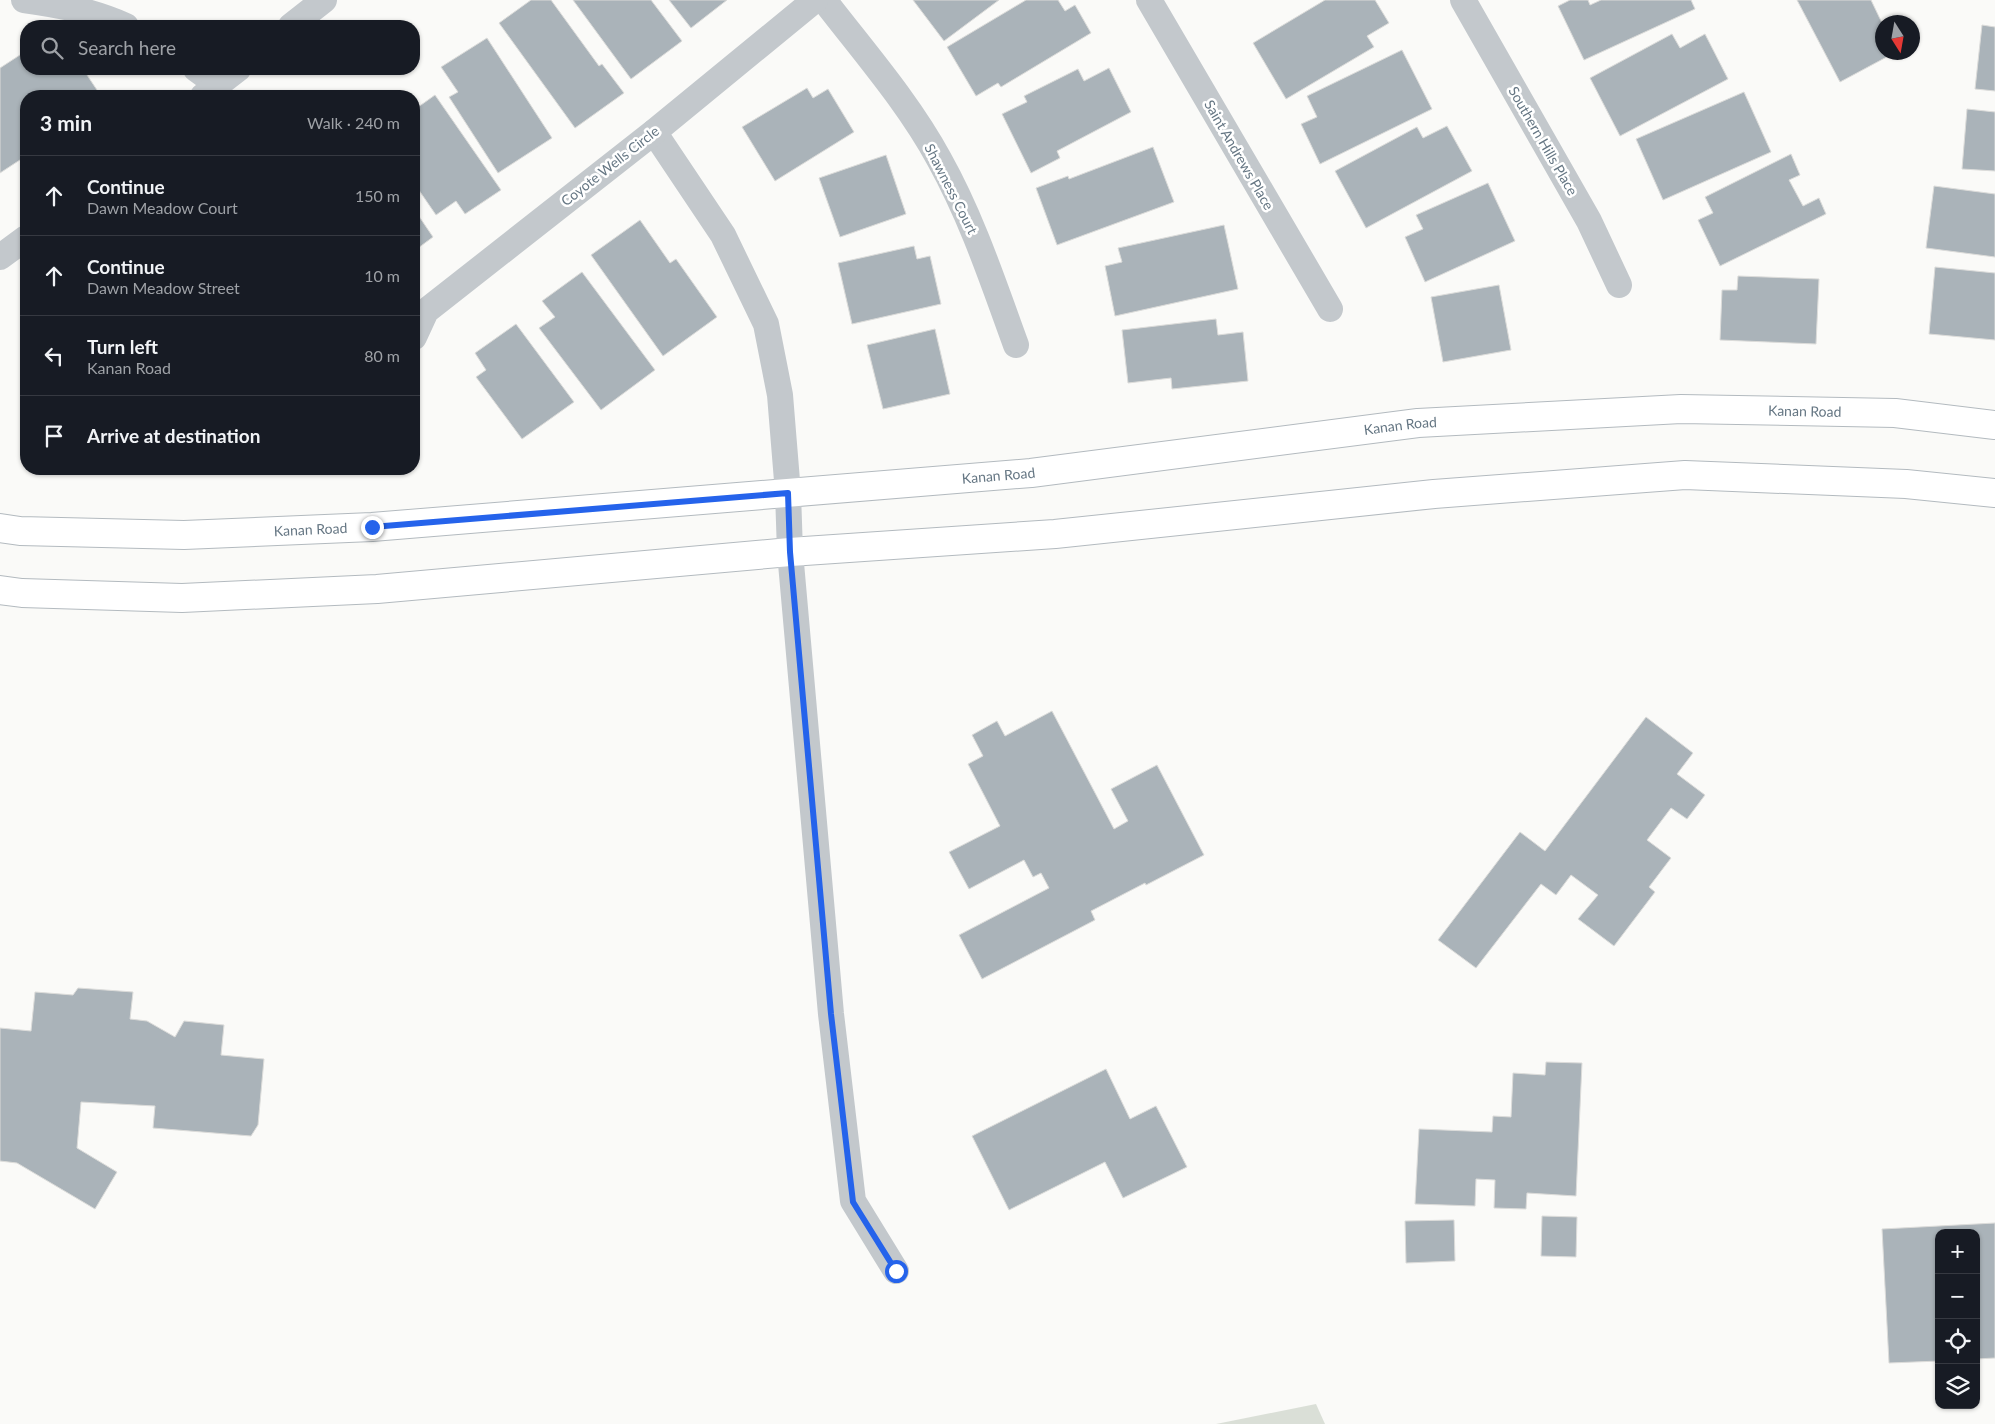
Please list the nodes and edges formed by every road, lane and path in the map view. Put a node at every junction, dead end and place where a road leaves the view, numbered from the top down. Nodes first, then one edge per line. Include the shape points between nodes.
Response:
1 (24, 0) edge
2 (324, 0) edge
3 (815, 0) edge
4 (824, 0) edge
5 (1149, 0) edge
6 (1462, 0) edge
7 (113, 20) edge
8 (299, 20) edge
9 (200, 75) edge
10 (230, 75) edge
11 (209, 90) edge
12 (211, 90) edge
13 (654, 132) junction
14 (20, 242) edge
15 (0, 256) edge
16 (1619, 285) dead end
17 (1330, 309) dead end
18 (420, 324) edge
19 (1016, 344) dead end
20 (1995, 425) edge
21 (788, 493) junction
22 (1995, 493) edge
23 (0, 528) edge
24 (790, 552) junction
25 (0, 590) edge
26 (896, 1271) dead end

1 - 7 street via 65,6
2 - 8 street
3 - 13 street, Coyote Wells Circle
4 - 19 street, Shawness Court via 902,100 940,159 973,229
5 - 17 street, Saint Andrews Place
6 - 16 street, Southern Hills Place via 1589,221
9 - 11 street
10 - 12 street
13 - 18 street, Coyote Wells Circle via 426,311
13 - 21 street via 723,235 766,324 780,395
14 - 15 street
20 - 21 main road, Kanan Road via 1895,413 1681,409 1418,422 1031,474
21 - 23 main road, Kanan Road via 372,527 184,535
21 - 24 street
22 - 24 main road via 1906,484 1685,475 1434,494 1054,534
24 - 25 main road via 357,590 182,598
24 - 26 street via 831,1014 853,1202

